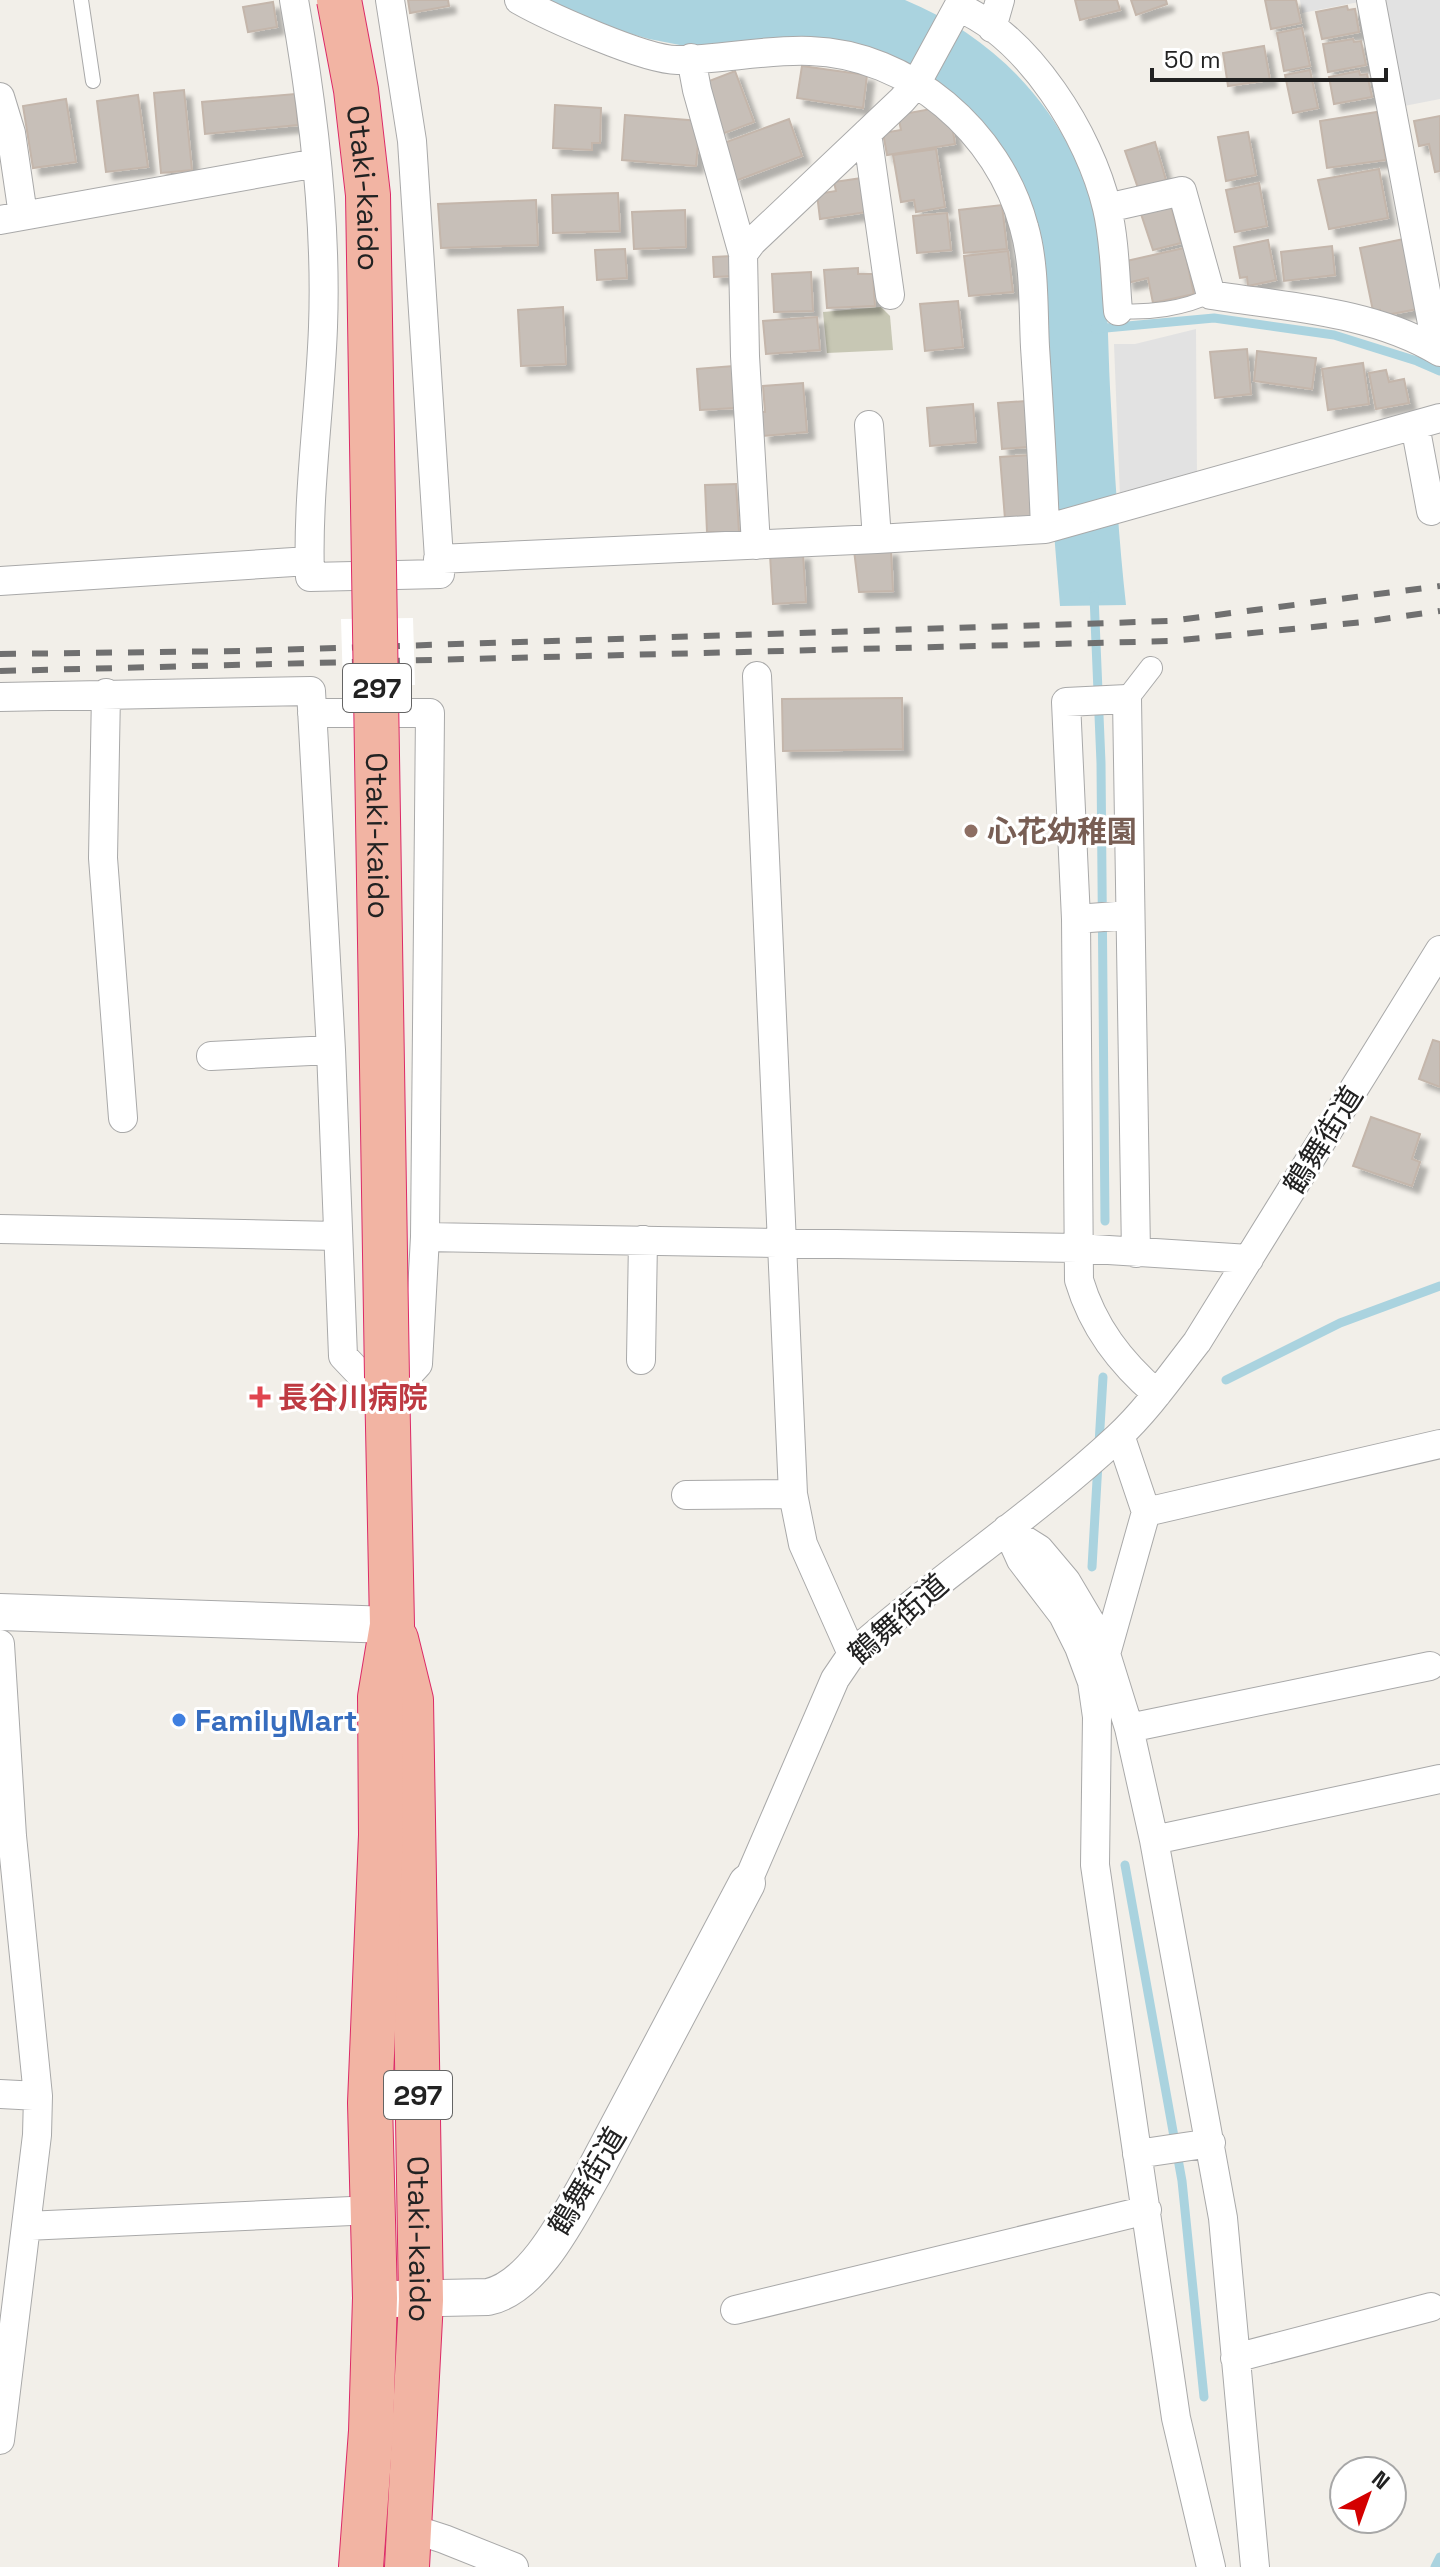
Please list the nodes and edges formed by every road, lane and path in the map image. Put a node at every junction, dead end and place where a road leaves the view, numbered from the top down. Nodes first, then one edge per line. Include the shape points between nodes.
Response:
1 (81, 0) edge
2 (294, 0) edge
3 (339, 0) edge
4 (390, 0) edge
5 (519, 0) edge
6 (1000, 0) edge
7 (1371, 0) edge
8 (992, 28) junction
9 (691, 58) junction
10 (93, 81) dead end
11 (916, 84) junction
12 (0, 97) edge
13 (867, 133) junction
14 (317, 163) junction
15 (1107, 208) junction
16 (12, 217) edge
17 (743, 254) junction
18 (890, 295) dead end
19 (1211, 295) junction
20 (1118, 311) joint
21 (1439, 351) edge
22 (1428, 422) edge
23 (869, 425) dead end
24 (1431, 511) dead end
25 (1048, 528) junction
26 (877, 539) junction
27 (756, 545) junction
28 (438, 559) junction
29 (309, 561) junction
30 (0, 581) edge
31 (1151, 668) dead end
32 (757, 676) dead end
33 (106, 693) junction
34 (0, 697) edge
35 (1127, 699) junction
36 (312, 713) junction
37 (1130, 915) junction
38 (1076, 919) junction
39 (1440, 950) edge
40 (331, 1050) junction
41 (211, 1056) dead end
42 (123, 1118) dead end
43 (0, 1229) edge
44 (338, 1236) junction
45 (425, 1237) junction
46 (643, 1240) junction
47 (781, 1242) junction
48 (1077, 1248) junction
49 (1136, 1253) junction
50 (1249, 1259) junction
51 (641, 1360) dead end
52 (387, 1378) junction
53 (1157, 1394) junction
54 (1120, 1435) junction
55 (1440, 1444) edge
56 (793, 1494) junction
57 (686, 1495) dead end
58 (1146, 1512) junction
59 (1007, 1529) junction
60 (0, 1612) edge
61 (392, 1625) junction
62 (0, 1644) edge
63 (852, 1654) junction
64 (1106, 1654) junction
65 (1430, 1666) dead end
66 (1129, 1728) junction
67 (1440, 1779) edge
68 (6, 1836) edge
69 (1154, 1840) junction
70 (747, 1883) joint
71 (0, 2094) edge
72 (38, 2096) junction
73 (1211, 2143) junction
74 (1137, 2154) junction
75 (373, 2210) junction
76 (1147, 2210) junction
77 (26, 2226) junction
78 (375, 2298) junction
79 (421, 2300) junction
80 (1431, 2307) dead end
81 (735, 2310) dead end
82 (7, 2324) edge
83 (1235, 2358) junction
84 (0, 2440) edge
85 (409, 2548) edge
86 (361, 2567) edge
87 (514, 2567) edge
88 (1211, 2567) edge
89 (1255, 2567) edge

1 - 10 lane
2 - 14 street
3 - 52 highway, Otaki-kaido / 297, bridge via 356,90 368,209
4 - 28 street via 412,141
5 - 9 street via 648,54
6 - 8 street
7 - 21 street
8 - 11 street via 958,7
8 - 15 street via 1041,76 1061,104 1088,154
9 - 11 street via 826,51 872,62
9 - 17 street
11 - 13 street
11 - 25 street via 966,123 990,154 1025,227
12 - 16 street via 11,133
13 - 17 street
13 - 18 street
14 - 16 street
14 - 29 street via 323,324
15 - 19 street via 1182,191
15 - 20 street
17 - 27 street
19 - 20 lane via 1141,313
19 - 21 street via 1369,323
22 - 24 street
22 - 25 street
23 - 26 street
25 - 26 street
26 - 27 street
27 - 28 street
28 - 29 street via 440,574 324,577 310,577
29 - 30 street
31 - 35 street
32 - 47 street
33 - 34 street
33 - 36 street via 311,691
33 - 42 street via 103,858
35 - 37 street
35 - 38 street via 1066,702
36 - 40 street
36 - 45 street via 430,713
37 - 38 street
37 - 49 street
38 - 48 street
39 - 50 street, 鶴舞街道
40 - 41 street
40 - 44 street
43 - 44 street
44 - 52 street via 343,1356 361,1375
45 - 46 street
45 - 52 street via 418,1364 407,1376
46 - 47 street
46 - 51 street
47 - 48 street
47 - 56 street
48 - 49 street
48 - 53 street via 1087,1306 1128,1369
49 - 50 street
50 - 53 street, 鶴舞街道
52 - 61 highway, Otaki-kaido / 297
53 - 54 street, 鶴舞街道
54 - 58 street
54 - 59 street, 鶴舞街道
55 - 58 street
56 - 57 street
56 - 63 street via 803,1544
58 - 64 street
59 - 63 street, 鶴舞街道
59 - 64 street via 1039,1549 1066,1581
59 - 74 street via 1021,1560 1063,1615 1092,1682 1097,1717 1095,1865
60 - 61 street
61 - 75 highway, Otaki-kaido / 297 via 380,1697 381,1835 370,2103
61 - 79 highway, Otaki-kaido / 297 via 411,1700
62 - 68 street
63 - 70 street, 鶴舞街道 via 835,1679
64 - 66 street
65 - 66 street
66 - 69 street
67 - 69 street
68 - 72 street
69 - 73 street
70 - 79 street, 鶴舞街道 via 601,2160 529,2271 502,2294
71 - 72 street
72 - 77 street
73 - 74 street
73 - 83 street
74 - 76 street
75 - 77 street
75 - 78 highway, Otaki-kaido / 297
76 - 81 street
76 - 88 street via 1176,2418
77 - 82 street
78 - 79 street, 鶴舞街道
78 - 86 highway, Otaki-kaido / 297
79 - 85 highway, Otaki-kaido / 297
80 - 83 street
82 - 84 street
83 - 89 street
85 - 87 street via 444,2539

